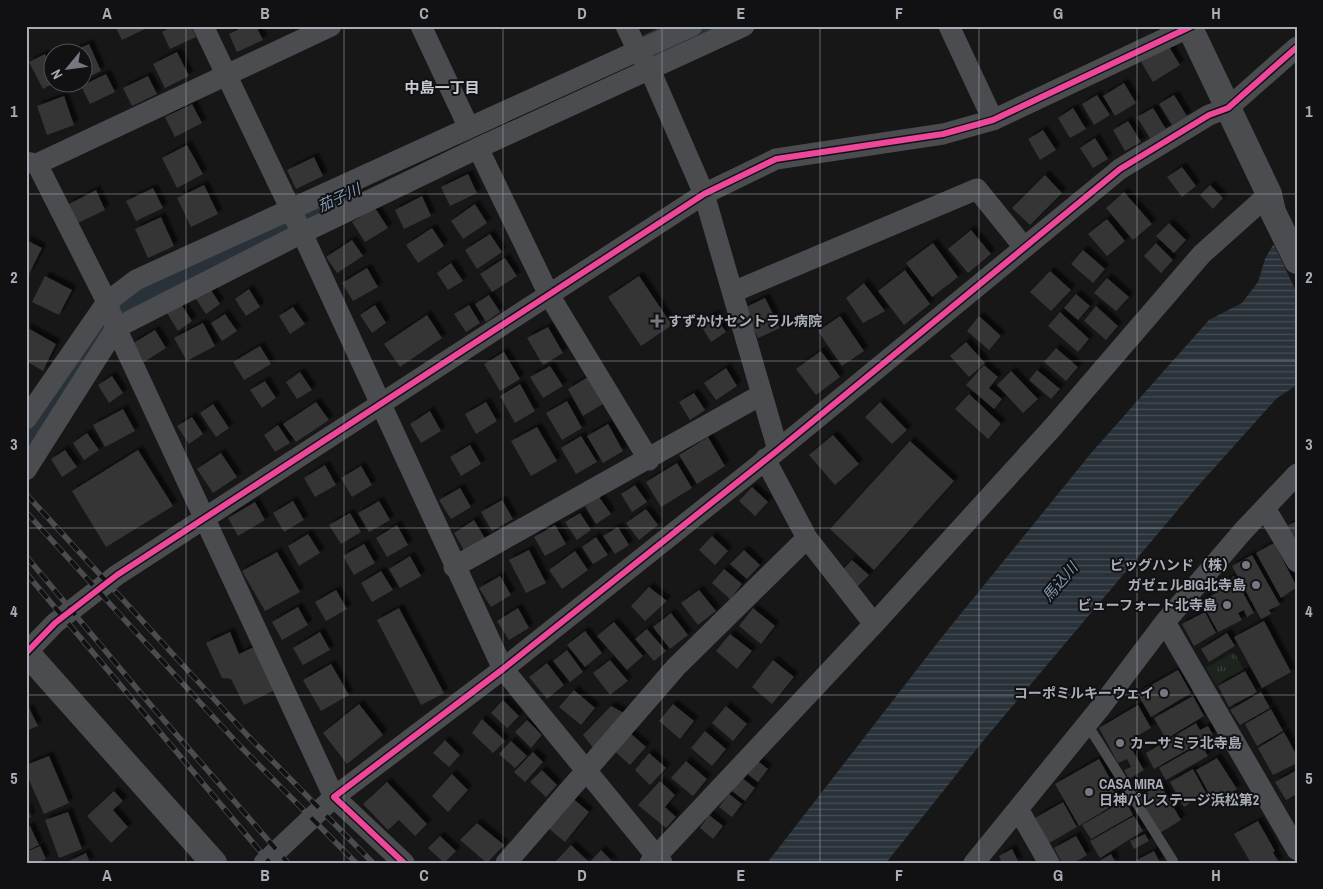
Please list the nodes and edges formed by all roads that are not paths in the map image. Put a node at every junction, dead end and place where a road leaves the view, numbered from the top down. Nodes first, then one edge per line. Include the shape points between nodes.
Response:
1 (203, 26) edge
2 (421, 26) edge
3 (626, 26) edge
4 (692, 26) edge
5 (744, 26) edge
6 (949, 26) edge
7 (327, 27) edge
8 (1191, 27) edge
9 (1297, 46) edge
10 (638, 51) junction
11 (650, 70) junction
12 (225, 76) junction
13 (1228, 108) junction
14 (993, 120) junction
15 (469, 128) junction
16 (478, 148) junction
17 (32, 163) edge
18 (704, 194) junction
19 (1271, 203) junction
20 (290, 208) junction
21 (302, 233) junction
22 (1023, 246) junction
23 (1297, 261) edge
24 (733, 292) junction
25 (549, 295) junction
26 (107, 302) junction
27 (116, 328) junction
28 (761, 395) junction
29 (381, 403) junction
30 (26, 419) edge
31 (772, 454) junction
32 (649, 460) junction
33 (26, 470) edge
34 (1297, 474) edge
35 (1265, 508) junction
36 (205, 516) junction
37 (807, 538) junction
38 (1297, 562) edge
39 (454, 567) junction
40 (1165, 622) junction
41 (874, 624) junction
42 (26, 652) edge
43 (503, 669) junction
44 (1087, 724) junction
45 (586, 772) junction
46 (334, 797) junction
47 (1018, 809) junction
48 (1297, 850) edge
49 (656, 860) edge
50 (1173, 862) edge
51 (214, 863) edge
52 (264, 863) edge
53 (404, 863) edge
54 (506, 863) edge
55 (974, 863) edge
56 (1049, 863) edge

1 - 12 street
2 - 15 street
3 - 10 street
4 - 10 street
5 - 11 street
6 - 14 street
7 - 12 street
8 - 13 street
8 - 14 street
9 - 13 street
10 - 11 street
10 - 15 street
11 - 16 street
11 - 18 street
12 - 17 street
12 - 20 street
13 - 19 street
13 - 22 street via 1209,115 1120,169
14 - 18 street via 943,134 776,159
15 - 20 street
16 - 21 street
16 - 25 street
17 - 26 street
18 - 24 street
18 - 25 street
19 - 23 street
19 - 41 street via 1202,254 1053,427
20 - 21 street
20 - 26 street via 136,280
21 - 27 street
21 - 29 street
22 - 24 street via 977,189
22 - 31 street
24 - 28 street
25 - 29 street
25 - 32 street
26 - 27 street
26 - 30 street
27 - 33 street
27 - 36 street
28 - 31 street
28 - 32 street
29 - 36 street
29 - 39 street
31 - 37 street
31 - 43 street
32 - 39 street
34 - 35 street
35 - 38 street
35 - 40 street
36 - 42 street via 117,575 55,623
36 - 46 street
37 - 41 street
37 - 45 street via 676,667
39 - 43 street
40 - 44 street
40 - 48 street
41 - 49 street
42 - 51 street
43 - 45 street
43 - 46 street
44 - 47 street
44 - 50 lane
45 - 49 street
45 - 54 street
46 - 52 street
46 - 53 street
47 - 55 street
47 - 56 street

